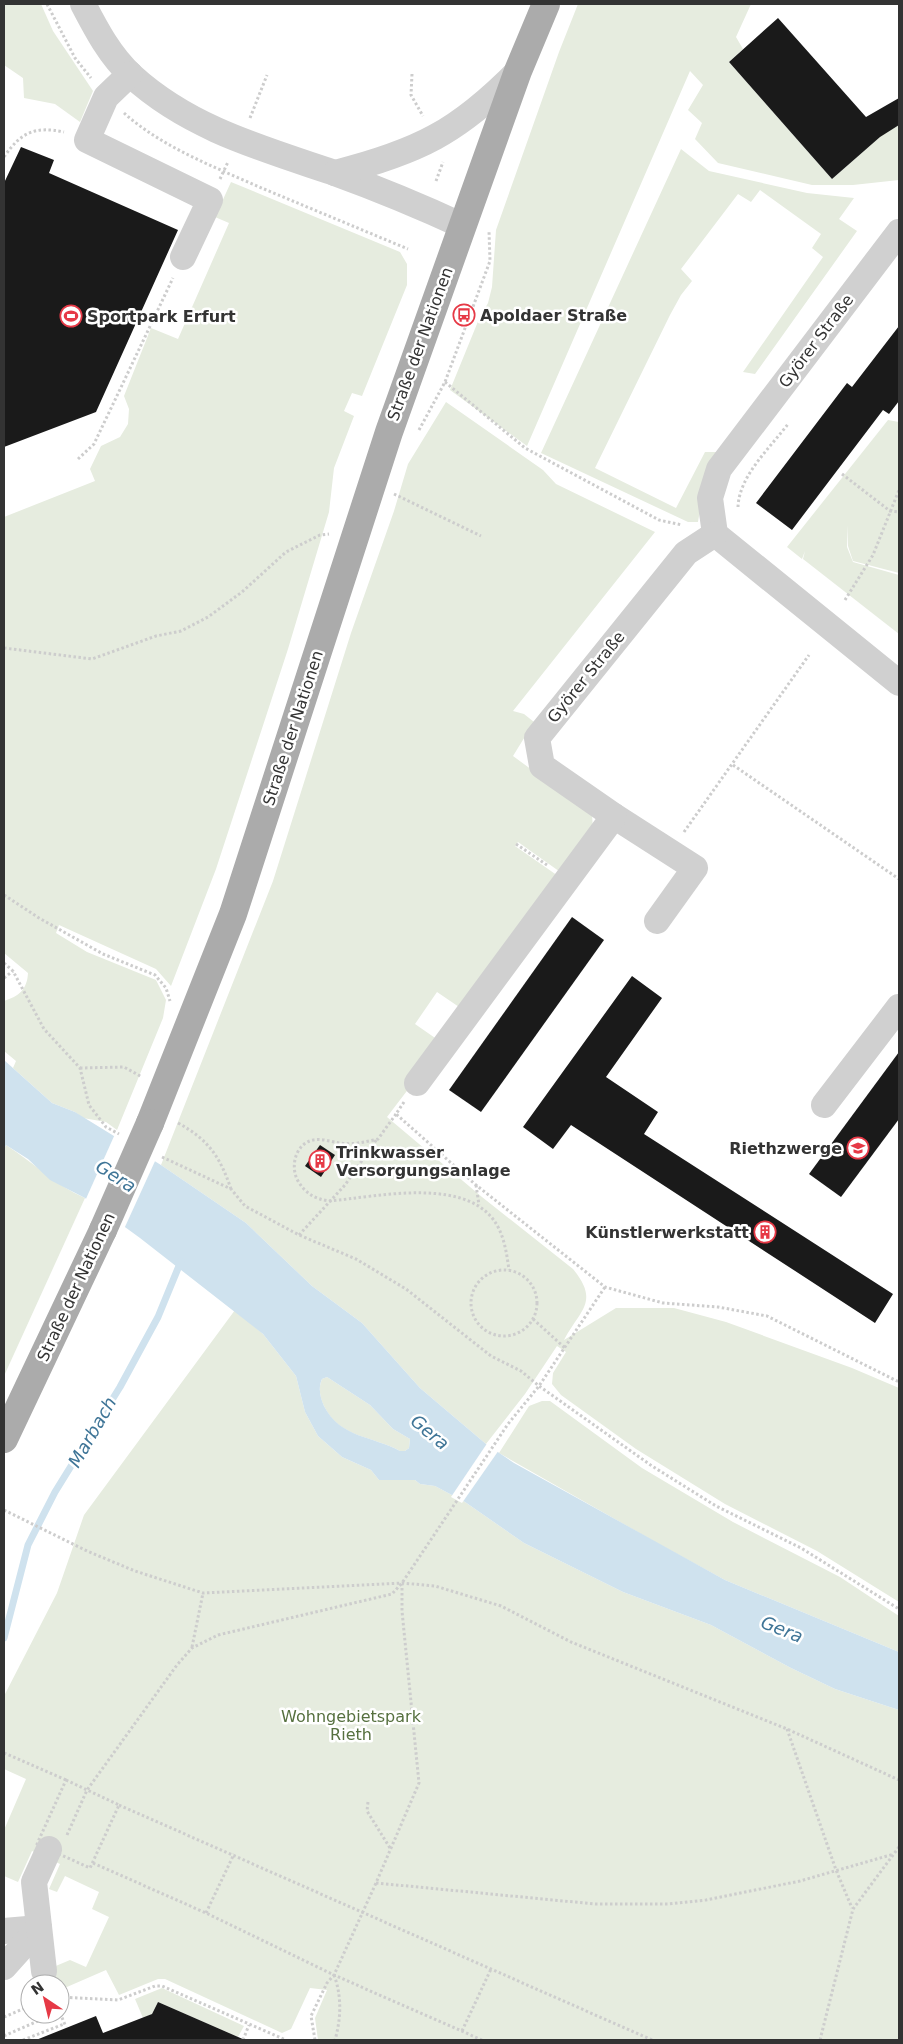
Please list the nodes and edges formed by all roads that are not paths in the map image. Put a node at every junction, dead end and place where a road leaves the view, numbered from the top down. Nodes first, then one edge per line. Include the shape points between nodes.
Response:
1 (82, 4) edge
2 (546, 4) edge
3 (518, 71) junction
4 (130, 74) junction
5 (335, 173) junction
6 (476, 225) junction
7 (899, 232) edge
8 (183, 257) road end
9 (715, 534) junction
10 (899, 683) edge
11 (614, 816) junction
12 (657, 921) dead end
13 (899, 1007) edge
14 (417, 1083) road end
15 (824, 1105) dead end
16 (4, 1439) edge
17 (54, 1852) road end
18 (40, 1928) junction
19 (4, 1931) edge
20 (4, 1967) edge
21 (44, 1971) dead end

1 - 4 street via 103,41
2 - 3 main road, Straße der Nationen
3 - 5 street via 489,100 441,136 376,163
3 - 6 main road, Straße der Nationen
4 - 5 street via 157,98 208,127 239,141
4 - 8 street via 106,97 87,140 210,200
5 - 6 street
6 - 16 main road, Straße der Nationen, bridge via 389,432 233,914 153,1116
7 - 9 street, Györer Straße via 719,469 710,498
9 - 10 street
9 - 11 street, Györer Straße via 686,553 537,738 542,766
11 - 12 street, Györer Straße via 695,868
11 - 14 street
13 - 15 street
17 - 18 street via 34,1882
18 - 19 street
18 - 20 street
18 - 21 street

